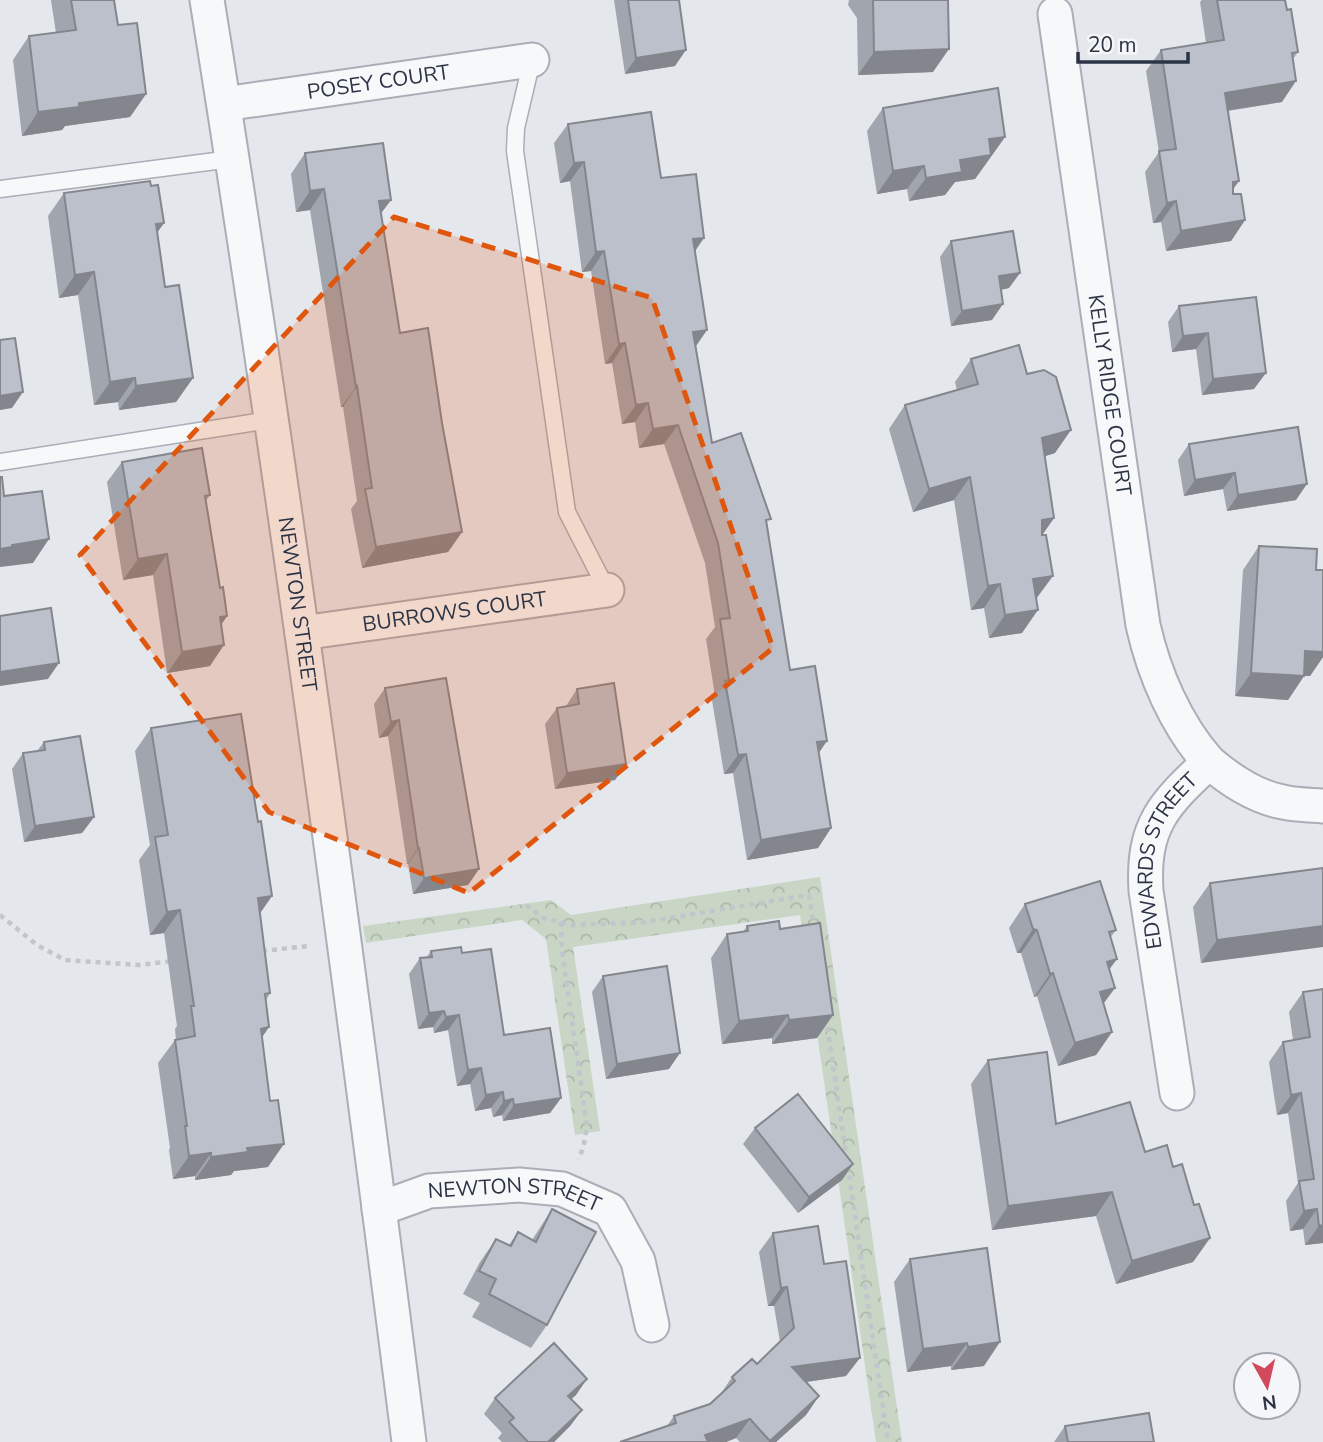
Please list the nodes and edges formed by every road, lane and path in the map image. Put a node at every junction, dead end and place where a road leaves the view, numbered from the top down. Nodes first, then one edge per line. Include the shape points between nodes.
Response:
1 (207, 0) edge
2 (1055, 14) dead end
3 (533, 60) joint
4 (224, 104) junction
5 (231, 159) junction
6 (0, 189) edge
7 (270, 420) junction
8 (0, 462) edge
9 (607, 590) joint
10 (302, 633) junction
11 (1209, 762) junction
12 (1323, 806) edge
13 (526, 905) dead end
14 (0, 915) edge
15 (561, 922) junction
16 (815, 936) edge
17 (260, 951) edge
18 (346, 959) junction
19 (175, 961) dead end
20 (825, 1004) edge
21 (1177, 1093) dead end
22 (562, 1189) junction
23 (379, 1209) junction
24 (652, 1325) dead end
25 (409, 1442) edge
26 (888, 1442) edge

1 - 4 street, NEWTON STREET
2 - 11 street, KELLY RIDGE COURT via 1143,625 1167,695
3 - 4 street, POSEY COURT
3 - 9 lane via 515,151 567,512
4 - 5 street, NEWTON STREET
5 - 6 lane
5 - 7 street, NEWTON STREET
7 - 8 lane
7 - 10 street, NEWTON STREET
9 - 10 street, BURROWS COURT
10 - 18 street, NEWTON STREET
11 - 12 street, EDWARDS STREET via 1255,793 1281,802
11 - 21 street, EDWARDS STREET via 1159,815 1145,871
13 - 15 path via 543,918
14 - 19 path via 37,945 65,960 139,965
15 - 16 path via 645,922 809,895
15 - 22 path via 587,1126 583,1149
17 - 18 path via 310,946
18 - 23 street, NEWTON STREET
20 - 26 path
22 - 23 street, NEWTON STREET via 519,1185 429,1191
22 - 24 street, NEWTON STREET via 610,1210 638,1261
23 - 25 street, NEWTON STREET

